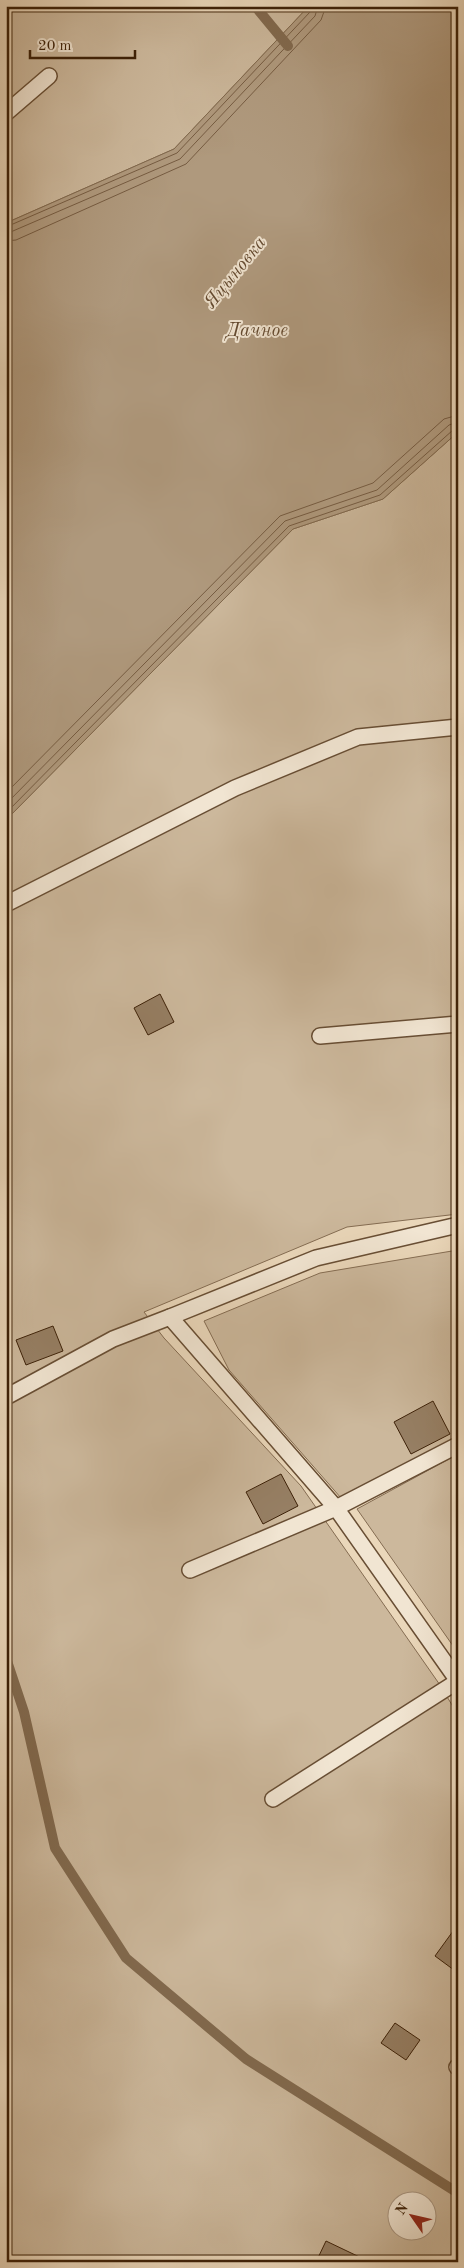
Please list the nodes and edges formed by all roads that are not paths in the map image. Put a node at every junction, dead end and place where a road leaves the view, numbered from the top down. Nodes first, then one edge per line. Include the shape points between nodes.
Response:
1 (49, 76) dead end
2 (6, 113) edge
3 (458, 727) edge
4 (6, 904) edge
5 (458, 1024) edge
6 (320, 1036) dead end
7 (458, 1225) edge
8 (170, 1317) junction
9 (6, 1397) edge
10 (458, 1445) edge
11 (336, 1508) junction
12 (190, 1570) dead end
13 (458, 1681) edge
14 (273, 1799) dead end

1 - 2 lane
3 - 4 lane via 358,737 235,788
5 - 6 lane
7 - 8 lane via 316,1258
8 - 9 lane via 113,1339
8 - 11 lane
10 - 11 lane
11 - 12 lane
11 - 13 lane
13 - 14 lane

